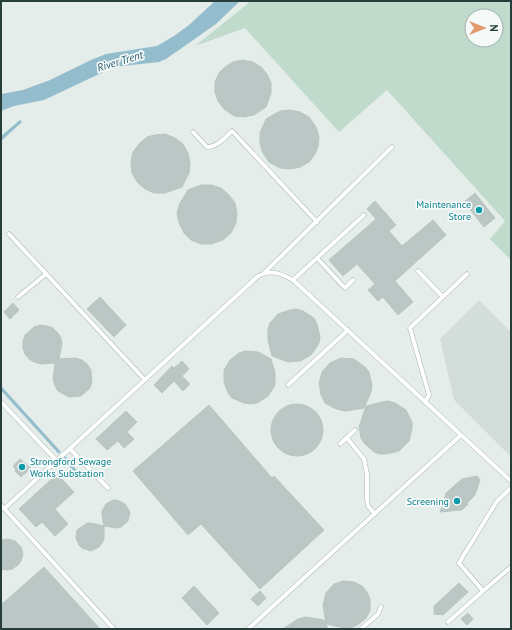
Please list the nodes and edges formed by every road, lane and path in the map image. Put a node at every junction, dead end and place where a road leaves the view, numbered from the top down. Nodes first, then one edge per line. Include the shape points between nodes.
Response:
1 (193, 132) dead end
2 (392, 147) dead end
3 (364, 215) dead end
4 (317, 222) junction
5 (9, 234) dead end
6 (317, 258) junction
7 (418, 271) dead end
8 (264, 273) junction
9 (46, 274) junction
10 (467, 274) dead end
11 (293, 280) junction
12 (353, 280) dead end
13 (18, 297) dead end
14 (443, 297) junction
15 (348, 330) junction
16 (145, 380) junction
17 (288, 385) dead end
18 (1, 402) edge
19 (425, 402) junction
20 (355, 430) dead end
21 (461, 436) junction
22 (347, 438) junction
23 (340, 444) dead end
24 (70, 449) junction
25 (57, 461) junction
26 (511, 481) edge
27 (108, 488) dead end
28 (511, 488) edge
29 (1, 505) edge
30 (4, 509) junction
31 (375, 514) junction
32 (511, 567) edge
33 (483, 591) junction
34 (381, 607) dead end
35 (448, 622) dead end
36 (114, 629) edge
37 (248, 629) edge
38 (361, 629) edge

1 - 4 lane via 206,147 211,147 232,132
2 - 4 lane
3 - 6 lane
4 - 8 lane
5 - 9 lane
6 - 11 lane
6 - 12 lane via 345,288
7 - 14 lane
8 - 11 lane via 277,272
8 - 16 lane
9 - 13 lane
9 - 16 lane
10 - 14 lane
11 - 15 lane
14 - 19 lane via 410,328 429,395
15 - 17 lane
15 - 19 lane
16 - 24 lane
18 - 25 lane
19 - 21 lane
20 - 22 lane
21 - 26 lane
21 - 31 lane
22 - 23 lane
22 - 31 lane via 364,459 368,506
24 - 25 lane
24 - 27 lane
25 - 30 lane
28 - 33 lane via 497,501 459,563
29 - 30 lane
30 - 36 lane
31 - 37 lane
32 - 33 lane
33 - 35 lane
34 - 38 lane via 378,614

